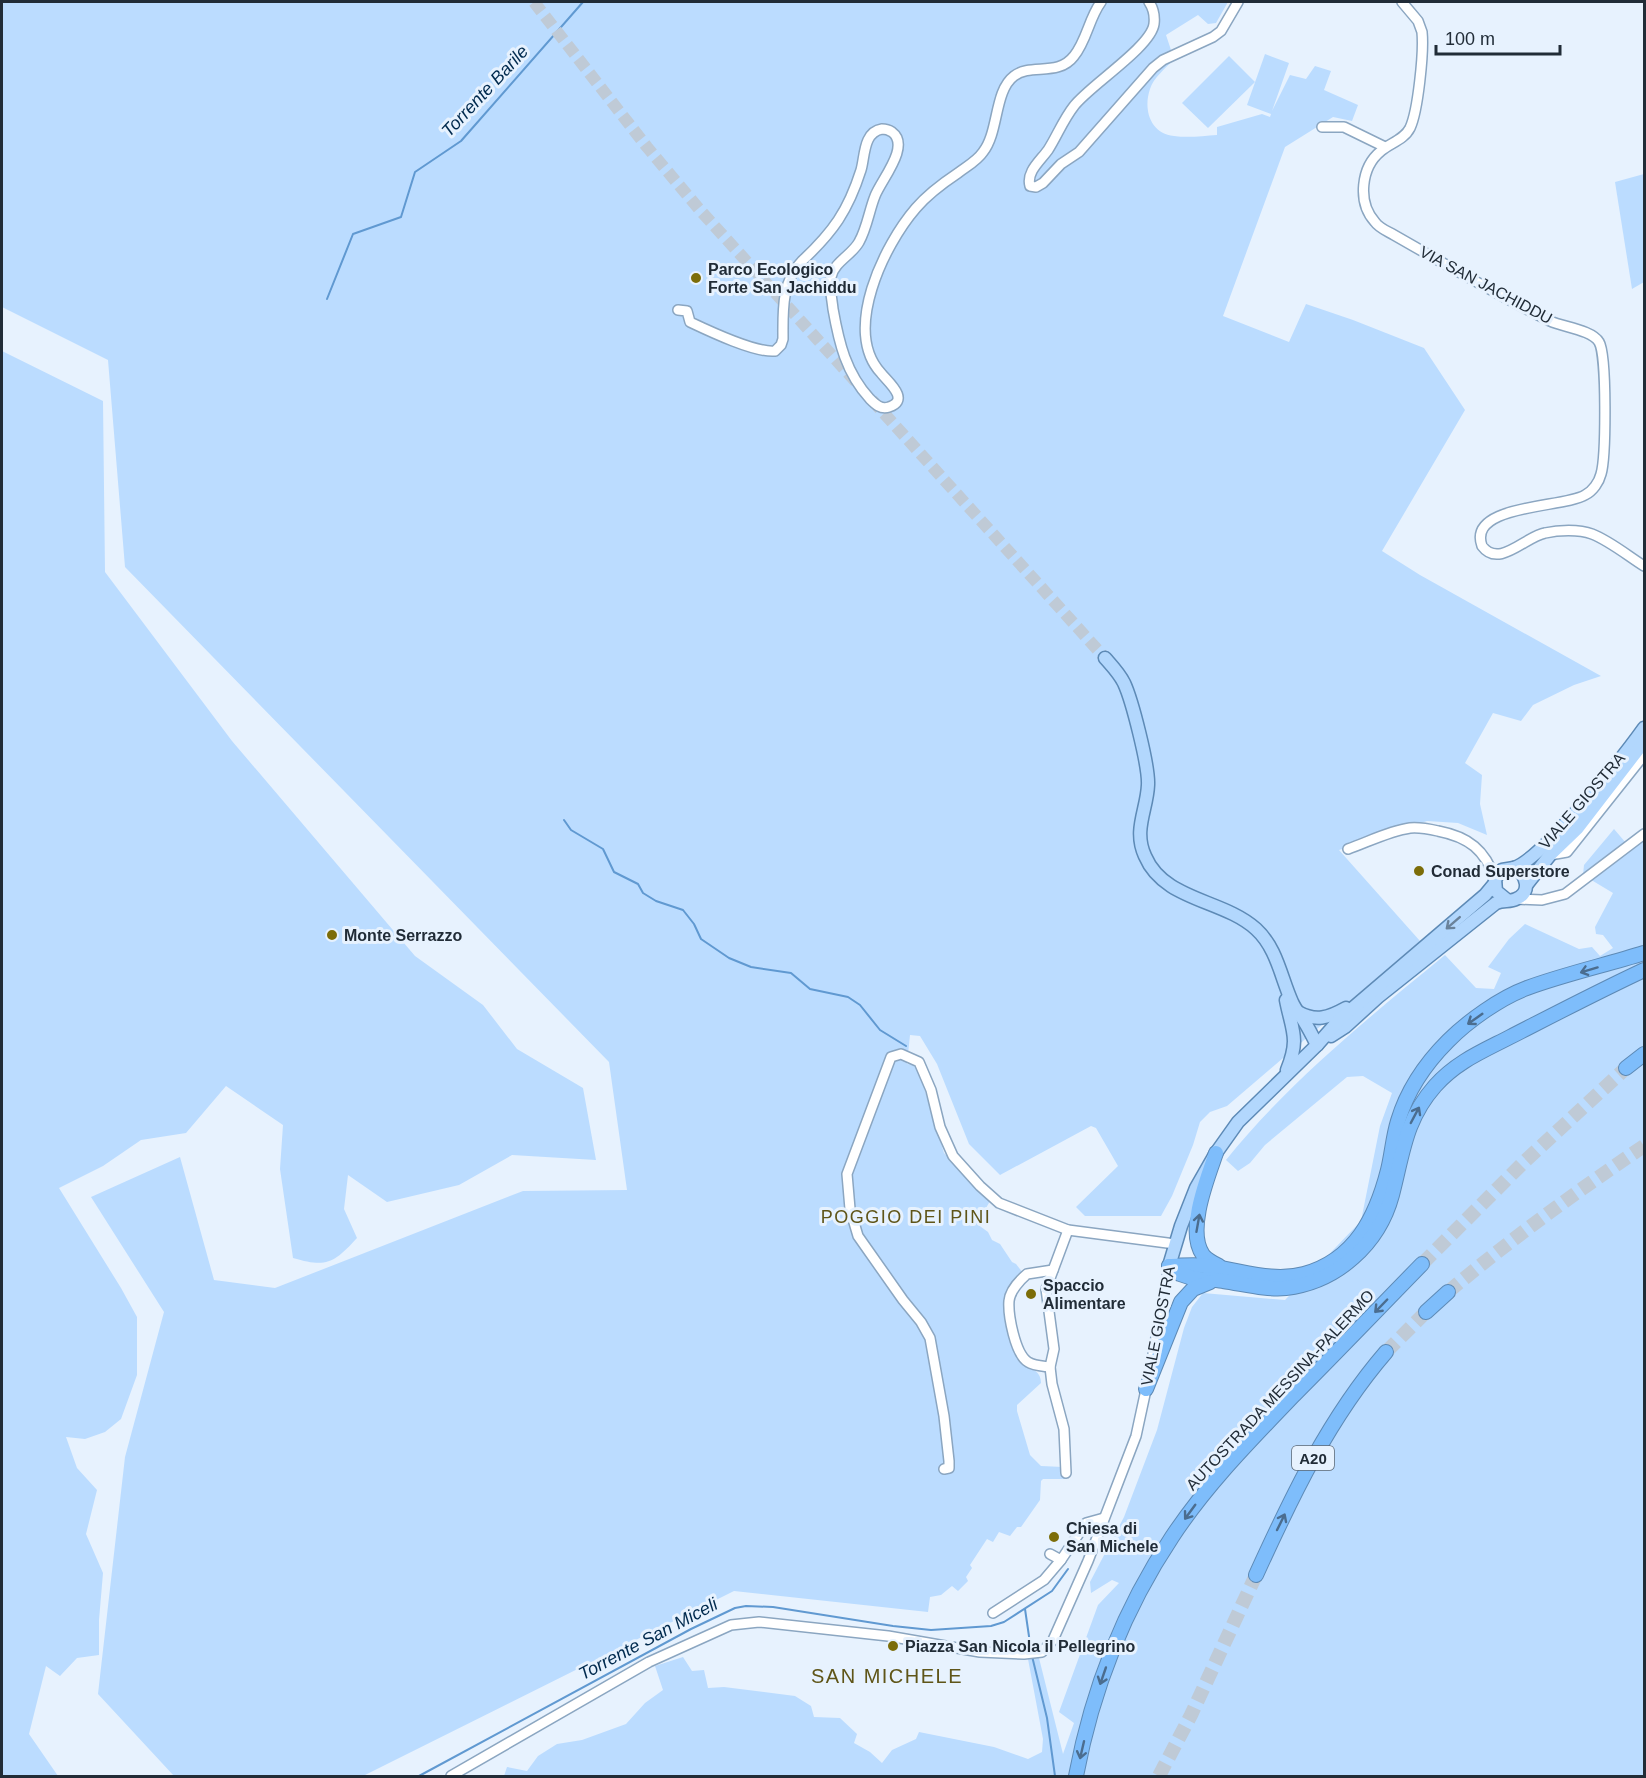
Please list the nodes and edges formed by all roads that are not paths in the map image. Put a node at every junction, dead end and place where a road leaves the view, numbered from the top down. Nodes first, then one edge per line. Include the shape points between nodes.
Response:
1 (1101, 2) edge
2 (1149, 2) edge
3 (1238, 2) edge
4 (1402, 2) edge
5 (1322, 127) dead end
6 (1385, 147) junction
7 (678, 310) dead end
8 (1644, 566) edge
9 (1105, 658) tunnel mouth
10 (1644, 728) edge
11 (1644, 742) edge
12 (1644, 755) edge
13 (1644, 834) edge
14 (1348, 849) dead end
15 (1550, 855) junction
16 (1486, 857) junction
17 (1511, 868) junction
18 (1495, 881) junction
19 (1527, 885) junction
20 (1511, 900) junction
21 (1542, 900) junction
22 (1644, 953) edge
23 (1644, 970) edge
24 (1283, 981) junction
25 (1375, 990) junction
26 (1298, 1012) junction
27 (1293, 1025) junction
28 (1317, 1045) junction
29 (1644, 1049) edge
30 (1635, 1061) tunnel mouth
31 (1284, 1076) junction
32 (1216, 1153) junction
33 (1393, 1170) junction
34 (1068, 1230) junction
35 (1175, 1244) junction
36 (1422, 1264) tunnel mouth
37 (1169, 1266) junction
38 (1053, 1270) junction
39 (1222, 1274) junction
40 (1448, 1292) tunnel mouth
41 (1426, 1312) tunnel mouth
42 (1386, 1352) tunnel mouth
43 (1050, 1366) junction
44 (1146, 1389) junction
45 (944, 1469) dead end
46 (1066, 1473) dead end
47 (1104, 1518) junction
48 (1050, 1554) dead end
49 (1061, 1560) junction
50 (1256, 1575) tunnel mouth
51 (993, 1613) dead end
52 (451, 1776) edge
53 (1076, 1776) edge

1 - 7 street via 1079,49 1068,62 1052,69 1020,73 1011,79 983,153 916,208 882,263 864,328 872,360 896,389 894,404 885,408 875,405 853,377 837,332 831,287 833,272 859,243 876,192 895,160 898,143 888,130 870,136 860,173 839,220 793,272 784,299 783,339 775,351 762,351 700,327 690,322 687,311
2 - 3 street via 1154,19 1149,34 1074,105 1030,174 1030,186 1043,183 1079,152 1158,63 1221,31
4 - 6 street, VIA SAN JACHIDDU via 1422,32 1417,94 1409,129
5 - 6 street via 1344,127
6 - 8 street, VIA SAN JACHIDDU via 1364,179 1367,207 1375,223 1547,320 1589,334 1601,347 1604,457 1598,482 1581,498 1494,519 1481,532 1482,546 1491,554 1501,554 1543,533 1586,532
9 - 24 main road via 1127,689 1146,765 1148,784 1139,832 1149,864 1172,887 1257,930 1273,952
10 - 17 main road, VIALE GIOSTRA via 1559,831 1536,854
11 - 15 main road, VIALE GIOSTRA via 1577,829
12 - 15 street via 1567,852
13 - 21 street via 1569,891
14 - 16 street via 1419,827 1464,839
15 - 19 main road, VIALE GIOSTRA
16 - 17 street
16 - 18 street
17 - 18 main road via 1502,870
17 - 19 main road via 1523,874
18 - 20 main road via 1496,891
18 -> 25 main road, VIALE GIOSTRA via 1485,895
19 - 20 main road via 1523,894
19 - 21 street
20 - 21 street
20 - 28 main road, VIALE GIOSTRA via 1497,902 1345,1027
22 -> 33 highway via 1526,989 1476,1017 1455,1034 1430,1062 1406,1102 1398,1123
33 -> 23 highway via 1419,1107 1433,1088 1464,1060
24 - 26 main road
24 - 27 main road
25 - 26 main road via 1321,1019
25 - 28 main road, VIALE GIOSTRA via 1340,1019
26 - 28 main road
27 - 28 main road via 1301,1036
27 - 31 main road via 1295,1045
28 - 31 main road, VIALE GIOSTRA
29 - 30 highway
31 - 32 main road, VIALE GIOSTRA via 1238,1122
32 - 35 main road, VIALE GIOSTRA via 1188,1207
39 -> 32 highway via 1203,1255 1196,1235 1204,1187
33 - 39 highway via 1390,1201 1379,1227 1353,1259 1330,1275 1285,1288 1266,1287
34 - 35 street
34 - 38 street
34 - 45 street via 999,1203 980,1186 953,1156 919,1062 901,1054 891,1057 847,1173 850,1209 858,1236 930,1338 949,1461 949,1468
35 - 37 main road, VIALE GIOSTRA
36 -> 53 highway, AUTOSTRADA MESSINA-PALERMO via 1255,1436 1173,1536 1121,1630 1088,1724
37 - 39 highway via 1204,1265
37 - 44 street, VIALE GIOSTRA
38 - 43 street via 1046,1289 1054,1349
38 - 43 street via 1027,1274 1009,1302 1014,1339 1022,1358 1031,1364
39 - 44 highway via 1199,1285 1181,1302
40 - 41 highway
50 -> 42 highway, A20 via 1330,1429
43 - 46 street via 1053,1395 1064,1429
44 - 47 street, VIALE GIOSTRA via 1136,1436
47 - 49 street via 1086,1523
47 - 52 street, VIALE GIOSTRA via 1053,1640 1037,1654 980,1652 888,1636 771,1623 731,1625 649,1662
48 - 49 street
49 - 51 street via 1044,1580

